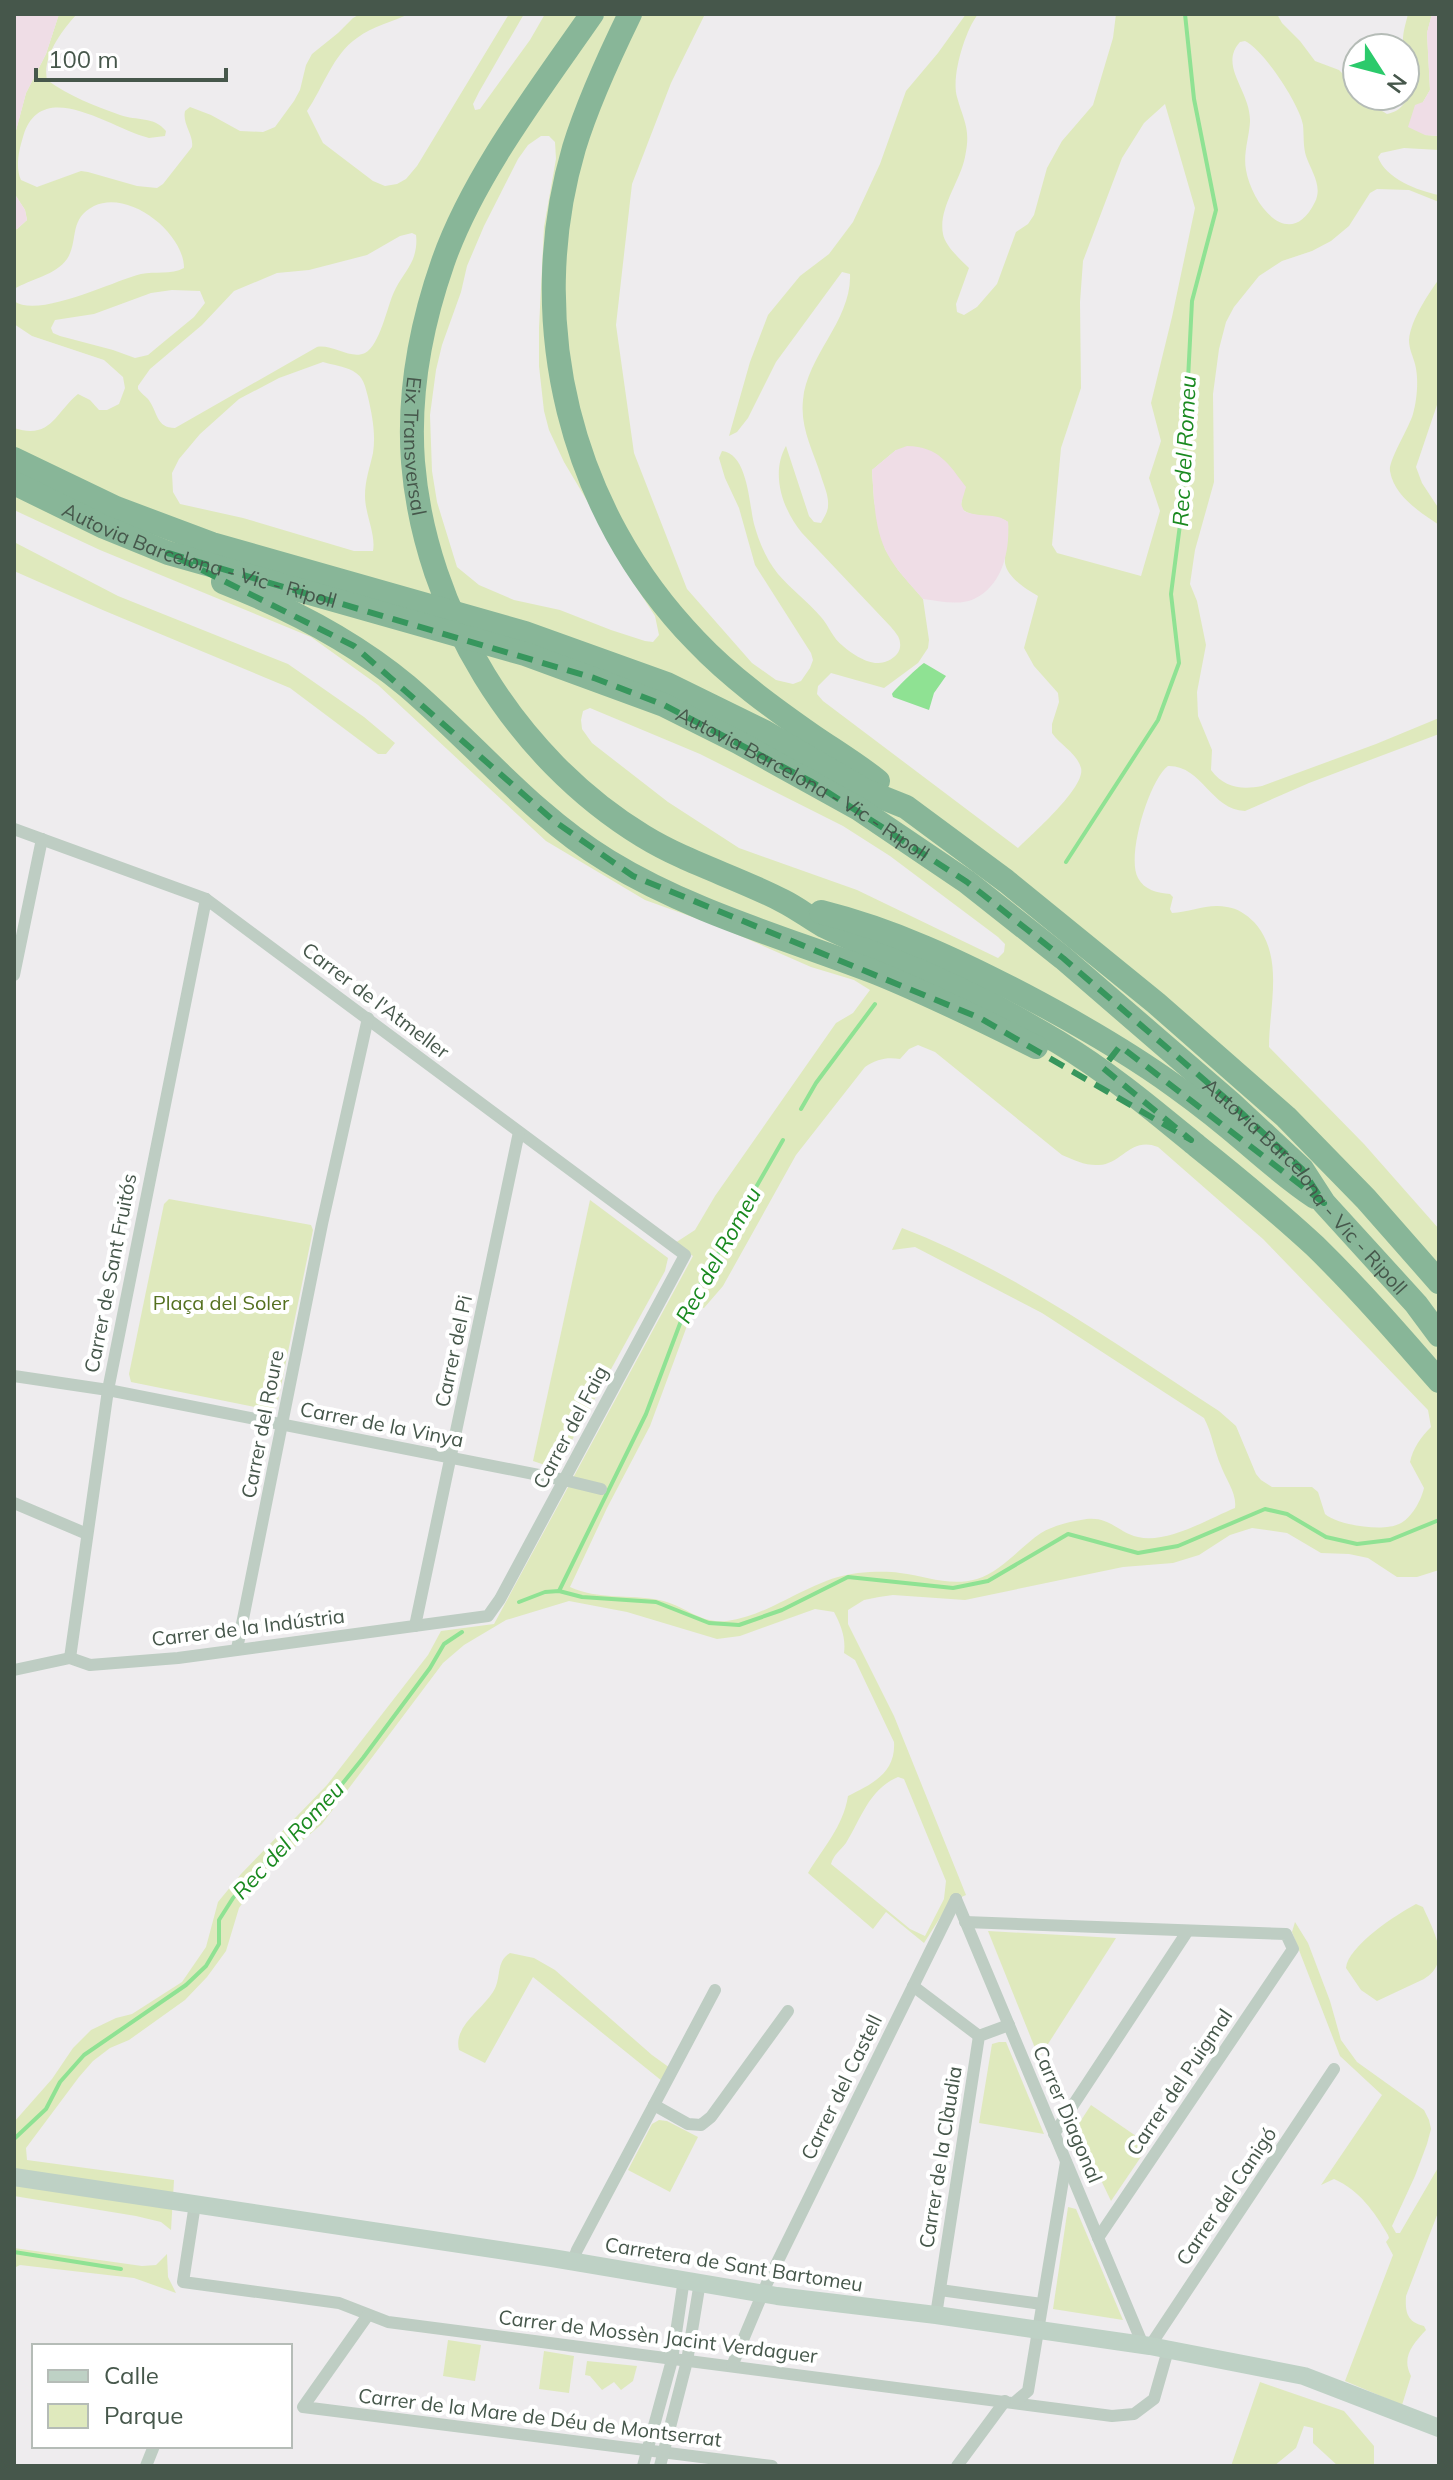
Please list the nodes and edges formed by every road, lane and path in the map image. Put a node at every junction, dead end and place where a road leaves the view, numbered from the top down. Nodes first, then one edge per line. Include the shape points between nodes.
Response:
1 (592, 14) edge
2 (630, 14) edge
3 (14, 459) edge
4 (14, 483) edge
5 (168, 553) junction
6 (906, 807) junction
7 (14, 829) edge
8 (42, 839) junction
9 (206, 899) junction
10 (784, 902) junction
11 (14, 975) edge
12 (368, 1018) junction
13 (519, 1132) junction
14 (1191, 1140) junction
15 (1324, 1203) junction
16 (685, 1255) joint
17 (1439, 1282) edge
18 (1439, 1335) edge
19 (14, 1376) edge
20 (1439, 1381) edge
21 (108, 1390) junction
22 (283, 1424) junction
23 (451, 1458) junction
24 (564, 1480) junction
25 (601, 1489) dead end
26 (14, 1503) edge
27 (87, 1534) junction
28 (488, 1616) joint
29 (415, 1626) junction
30 (237, 1649) junction
31 (70, 1658) junction
32 (14, 1670) edge
33 (956, 1899) joint
34 (965, 1922) junction
35 (1187, 1932) junction
36 (913, 1986) junction
37 (715, 1990) dead end
38 (788, 2011) dead end
39 (1009, 2025) junction
40 (979, 2036) junction
41 (1334, 2069) dead end
42 (654, 2105) junction
43 (1054, 2134) junction
44 (1066, 2162) junction
45 (14, 2177) edge
46 (195, 2204) junction
47 (1098, 2238) junction
48 (573, 2261) junction
49 (692, 2281) junction
50 (940, 2290) junction
51 (763, 2293) junction
52 (1042, 2304) junction
53 (368, 2315) junction
54 (936, 2315) junction
55 (1038, 2330) junction
56 (1154, 2347) junction
57 (672, 2360) junction
58 (687, 2361) junction
59 (732, 2366) junction
60 (1010, 2402) junction
61 (1439, 2428) edge
62 (648, 2451) junction
63 (664, 2452) junction
64 (643, 2466) edge
65 (660, 2466) edge
66 (772, 2466) edge
67 (957, 2466) edge

1 - 10 highway, Eix Transversal via 469,204 426,317 415,384 413,462 431,554 452,614 482,670 554,765 593,802 643,836
2 - 6 highway via 574,147 557,227 556,348 580,455 620,541 696,642
3 - 6 highway, Autovia Barcelona - Vic - Ripoll via 116,508 212,544 525,633 667,684 765,732 866,791
4 - 5 highway, Autovia Barcelona - Vic - Ripoll
5 - 14 highway via 199,573 253,594 354,646 405,684 554,821 633,876 980,1018
5 - 15 highway, Autovia Barcelona - Vic - Ripoll via 594,678 664,705 824,789 967,882 1063,958 1302,1169
6 - 17 highway, Autovia Barcelona - Vic - Ripoll via 1146,995 1286,1117
7 - 8 street, Carrer de l'Atmeller
8 - 9 street, Carrer de l'Atmeller
8 - 11 street
9 - 12 street, Carrer de l'Atmeller
9 - 21 street, Carrer de Sant Fruitós
10 - 14 highway via 946,980 1063,1046
10 - 15 highway via 916,943 1079,1024 1175,1087
12 - 13 street, Carrer de l'Atmeller
12 - 22 street, Carrer del Roure
13 - 16 street, Carrer de l'Atmeller
13 - 23 street, Carrer del Pi
14 - 20 highway via 1315,1247
15 - 18 highway, Autovia Barcelona - Vic - Ripoll
16 - 24 street, Carrer del Faig
19 - 21 street, Carrer de la Vinya
21 - 22 street, Carrer de la Vinya
21 - 27 street, Carrer de Sant Fruitós
22 - 23 street, Carrer de la Vinya
22 - 30 street, Carrer del Roure
23 - 24 street, Carrer de la Vinya
23 - 29 street, Carrer del Pi
24 - 25 street, Carrer de la Vinya
24 - 28 street, Carrer del Faig
26 - 27 street
27 - 31 street, Carrer de Sant Fruitós
28 - 29 street, Carrer de la Indústria
29 - 30 street, Carrer de la Indústria
30 - 31 street, Carrer de la Indústria via 90,1665
31 - 32 street, Carrer de la Indústria
33 - 34 street, Carrer Diagonal
33 - 36 street, Carrer del Castell
34 - 35 street
34 - 39 street, Carrer Diagonal
35 - 43 street
35 - 47 street, Carrer del Puigmal via 1286,1934 1293,1949
36 - 40 street
36 - 51 street, Carrer del Castell
37 - 42 street
38 - 42 street via 701,2125 688,2124
39 - 40 street
39 - 43 street, Carrer Diagonal
40 - 50 street, Carrer de la Clàudia
41 - 56 street, Carrer del Canigó
42 - 48 street
43 - 44 street, Carrer Diagonal
44 - 47 street, Carrer Diagonal
44 - 52 street
45 - 46 street, Carretera de Sant Bartomeu
46 - 48 street, Carretera de Sant Bartomeu
46 - 53 street, Carrer de Mossèn Jacint Verdaguer via 183,2282 339,2303
47 - 56 street, Carrer Diagonal
48 - 49 street, Carretera de Sant Bartomeu
49 - 51 street, Carretera de Sant Bartomeu
49 - 57 street
49 - 58 street
50 - 52 street
50 - 54 street, Carrer de la Clàudia
51 - 54 street, Carretera de Sant Bartomeu
51 - 59 street, Carrer del Castell
52 - 55 street
53 - 57 street, Carrer de Mossèn Jacint Verdaguer
53 - 62 street, Carrer de la Mare de Déu de Montserrat via 303,2407
54 - 55 street, Carretera de Sant Bartomeu
55 - 56 street, Carretera de Sant Bartomeu
55 - 60 street via 1028,2391
56 - 60 street, Carrer de Mossèn Jacint Verdaguer via 1154,2399 1134,2414 1112,2416
56 - 61 street, Carretera de Sant Bartomeu via 1304,2376
57 - 58 street, Carrer de Mossèn Jacint Verdaguer
57 - 62 street
58 - 59 street, Carrer de Mossèn Jacint Verdaguer
58 - 63 street
59 - 60 street, Carrer de Mossèn Jacint Verdaguer
60 - 67 street
62 - 63 street, Carrer de la Mare de Déu de Montserrat
62 - 64 street
63 - 65 street
63 - 66 street, Carrer de la Mare de Déu de Montserrat

